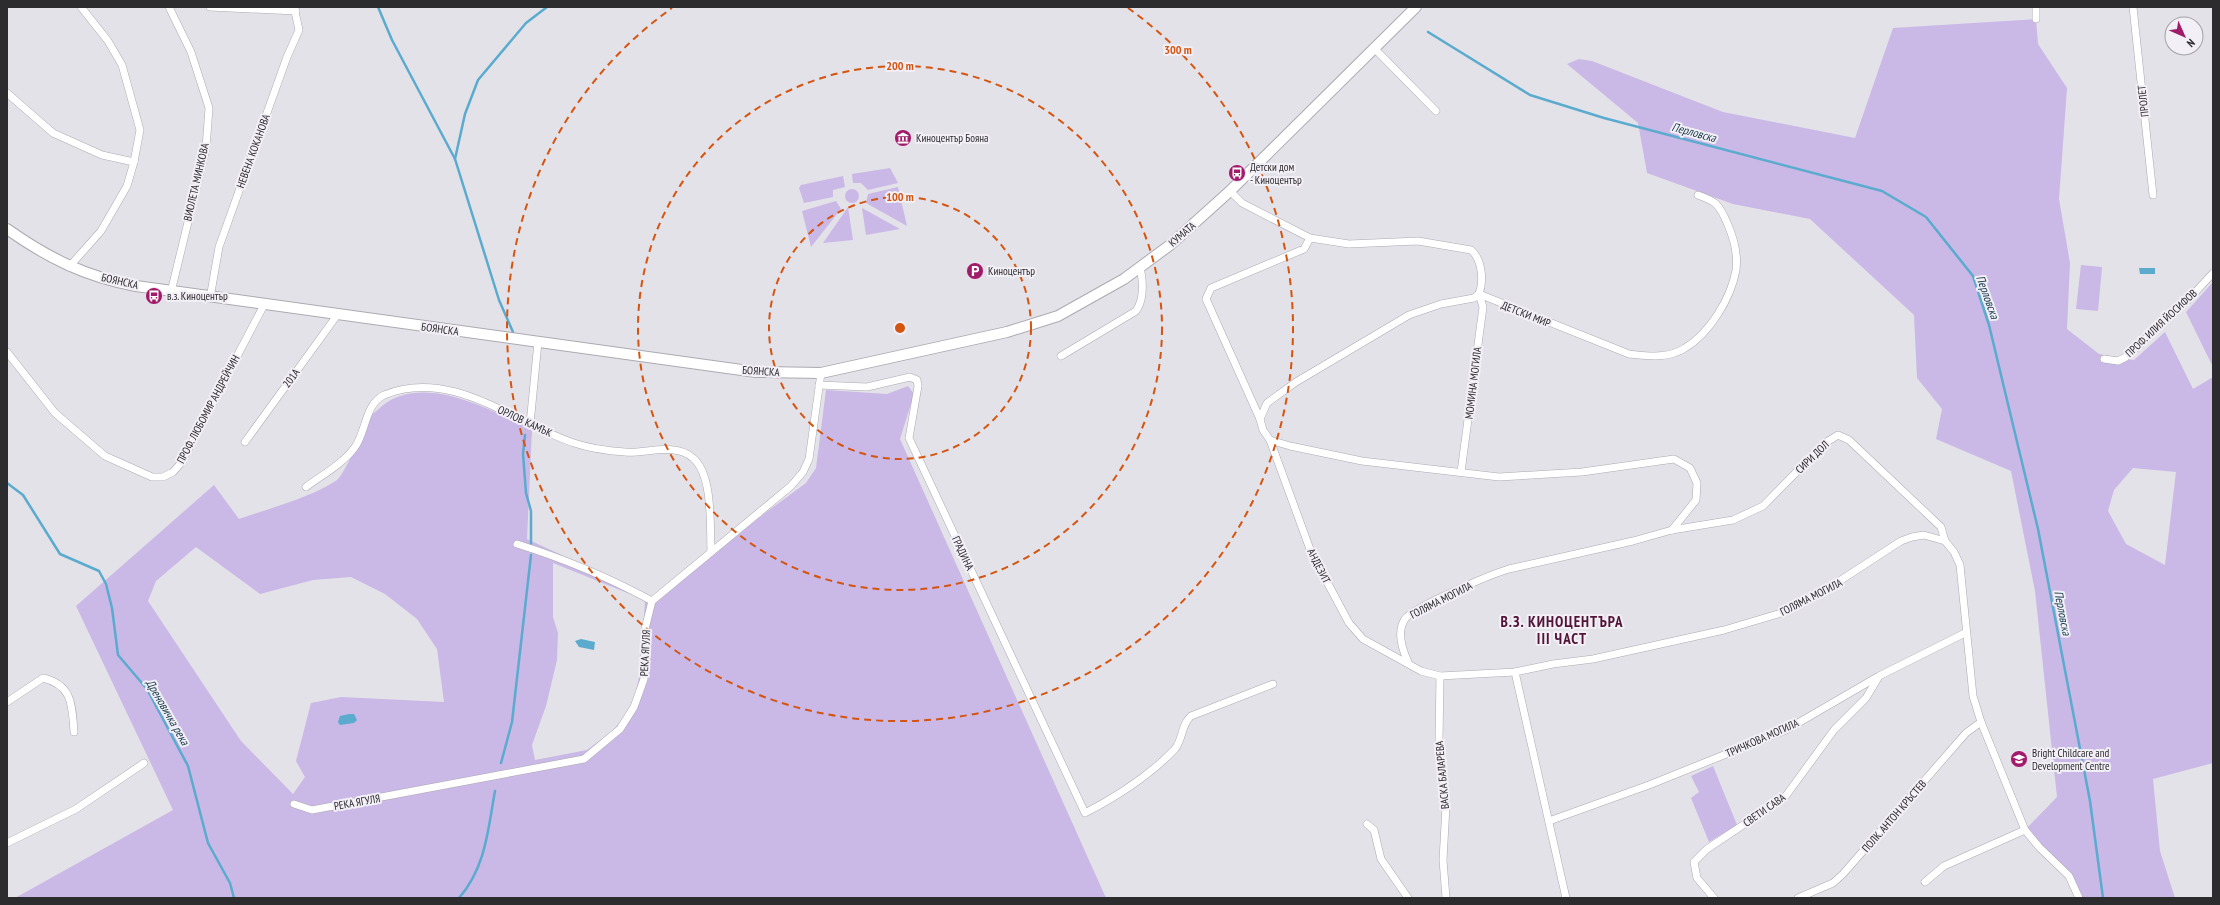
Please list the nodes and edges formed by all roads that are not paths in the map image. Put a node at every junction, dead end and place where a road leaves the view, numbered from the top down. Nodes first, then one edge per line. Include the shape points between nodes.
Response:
1 (81, 7) edge
2 (169, 7) edge
3 (210, 7) edge
4 (1416, 7) edge
5 (2036, 7) edge
6 (2133, 7) edge
7 (295, 9) edge
8 (2036, 19) dead end
9 (1374, 48) junction
10 (7, 93) edge
11 (1436, 111) dead end
12 (134, 162) junction
13 (1230, 191) junction
14 (1698, 194) dead end
15 (2153, 195) dead end
16 (7, 229) edge
17 (1310, 238) junction
18 (69, 267) junction
19 (1140, 267) junction
20 (2213, 273) edge
21 (171, 292) junction
22 (1479, 294) junction
23 (210, 298) junction
24 (265, 303) junction
25 (338, 314) junction
26 (538, 342) junction
27 (7, 352) edge
28 (1061, 356) dead end
29 (885, 358) joint
30 (2104, 358) dead end
31 (821, 373) junction
32 (819, 385) junction
33 (1260, 419) junction
34 (530, 424) junction
35 (1270, 440) junction
36 (245, 442) dead end
37 (1461, 472) junction
38 (306, 487) dead end
39 (1672, 530) junction
40 (1945, 541) junction
41 (517, 544) dead end
42 (711, 550) junction
43 (652, 601) junction
44 (1966, 632) junction
45 (1408, 662) junction
46 (1515, 672) junction
47 (1440, 676) junction
48 (1879, 676) junction
49 (1273, 684) dead end
50 (7, 702) edge
51 (1981, 722) junction
52 (74, 732) dead end
53 (144, 763) dead end
54 (294, 804) dead end
55 (1549, 821) junction
56 (1367, 824) dead end
57 (2025, 830) junction
58 (7, 843) edge
59 (1924, 882) dead end
60 (1408, 898) edge
61 (1446, 898) edge
62 (1566, 898) edge
63 (1714, 898) edge
64 (1798, 898) edge
65 (2079, 898) edge

1 - 12 street via 108,41 122,65 140,130
2 - 21 street, ВИОЛЕТА МИНКОВА via 191,52 209,108 206,148
3 - 7 street
4 - 9 main road, КУМАТА
5 - 8 street
6 - 15 street, ПРОЛЕТ
7 - 23 street, НЕВЕНА КОКАНОВА via 299,30 218,246
9 - 11 street
9 - 13 main road, КУМАТА
10 - 12 street via 53,133 102,155
12 - 18 street via 128,186 101,230
13 - 17 street via 1242,203
13 - 19 main road, КУМАТА via 1170,245
14 - 22 street, ДЕТСКИ МИР via 1716,203 1724,214 1735,241 1736,270 1726,300 1700,336 1685,348 1669,355 1653,357 1629,354
16 - 18 main road, БОЯНСКА
17 - 22 street via 1349,244 1418,241 1471,250 1479,261 1482,288
17 - 33 street via 1304,249 1211,288 1206,300
18 - 21 main road, БОЯНСКА via 131,285
19 - 28 street via 1144,284 1136,310
19 - 29 main road, КУМАТА via 1124,280 1058,316 1007,332
20 - 30 street, ПРОФ. ИЛИЯ ЙОСИФОВ via 2190,298 2126,357 2118,360
21 - 23 main road, БОЯНСКА
22 - 33 street via 1474,298 1440,304 1409,315 1267,402
22 - 37 street, МОМИНА МОГИЛА via 1483,307
23 - 24 main road, БОЯНСКА
24 - 25 main road, БОЯНСКА
24 - 27 street, ПРОФ. ЛЮБОМИР АНДРЕЙЧИН via 181,462 173,472 163,477 152,477 105,456 55,413
25 - 26 main road, БОЯНСКА
25 - 36 street, 201А
26 - 31 main road, БОЯНСКА via 756,372
26 - 34 street
29 - 31 main road, БОЯНСКА
31 - 32 street
32 - 42 street via 809,459 803,472 791,486
32 - 49 street, ГРАДИНА via 867,387 910,377 917,380 909,438 1085,813 1133,784 1175,748 1185,721 1191,716
33 - 35 street via 1263,430
34 - 38 street, ОРЛОВ КАМЪК via 480,400 460,394 424,387 406,389 383,396 372,407 356,447 338,464
34 - 42 street, ОРЛОВ КАМЪК via 575,444 626,453 668,450 692,457 702,470 709,504
35 - 37 street via 1362,461
35 - 45 street, АНДЕЗИТ via 1311,552 1349,623 1363,639
37 - 39 street via 1499,477 1582,472 1674,459 1690,468 1697,483 1696,500
39 - 40 street, СИРИ ДОЛ via 1733,520 1762,506 1825,443 1838,435 1848,440 1942,527
39 - 45 street, ГОЛЯМА МОГИЛА via 1509,569 1490,575 1420,608 1405,618 1400,631 1402,650
40 - 44 street via 1960,565
40 - 46 street, ГОЛЯМА МОГИЛА via 1924,535 1901,541 1850,576 1781,613 1724,630 1654,646
41 - 43 street via 564,559
42 - 43 street
43 - 54 street, РЕКА ЯГУЛЯ via 645,629 644,679 634,707 620,730 584,759 312,810
44 - 48 street, ТРИЧКОВА МОГИЛА
44 - 51 street via 1973,696
45 - 47 street, ГОЛЯМА МОГИЛА via 1421,671
46 - 47 street, ГОЛЯМА МОГИЛА
46 - 55 street
47 - 61 street, ВАСКА БАЛАРЕВА via 1438,741 1446,806 1443,860
48 - 55 street, ТРИЧКОВА МОГИЛА via 1786,730 1649,785
48 - 63 street, СВЕТИ САВА via 1866,698 1834,730 1785,797 1707,849 1694,862 1697,878
50 - 52 street via 43,678 56,681 71,699
51 - 57 street
51 - 64 street, ПОЛК. АНТОН КРЪСТЕВ via 1966,733 1843,874 1833,883
53 - 58 street via 76,809
55 - 62 street
56 - 60 street via 1374,830 1380,859
57 - 59 street via 1944,866
57 - 65 street via 2069,876

